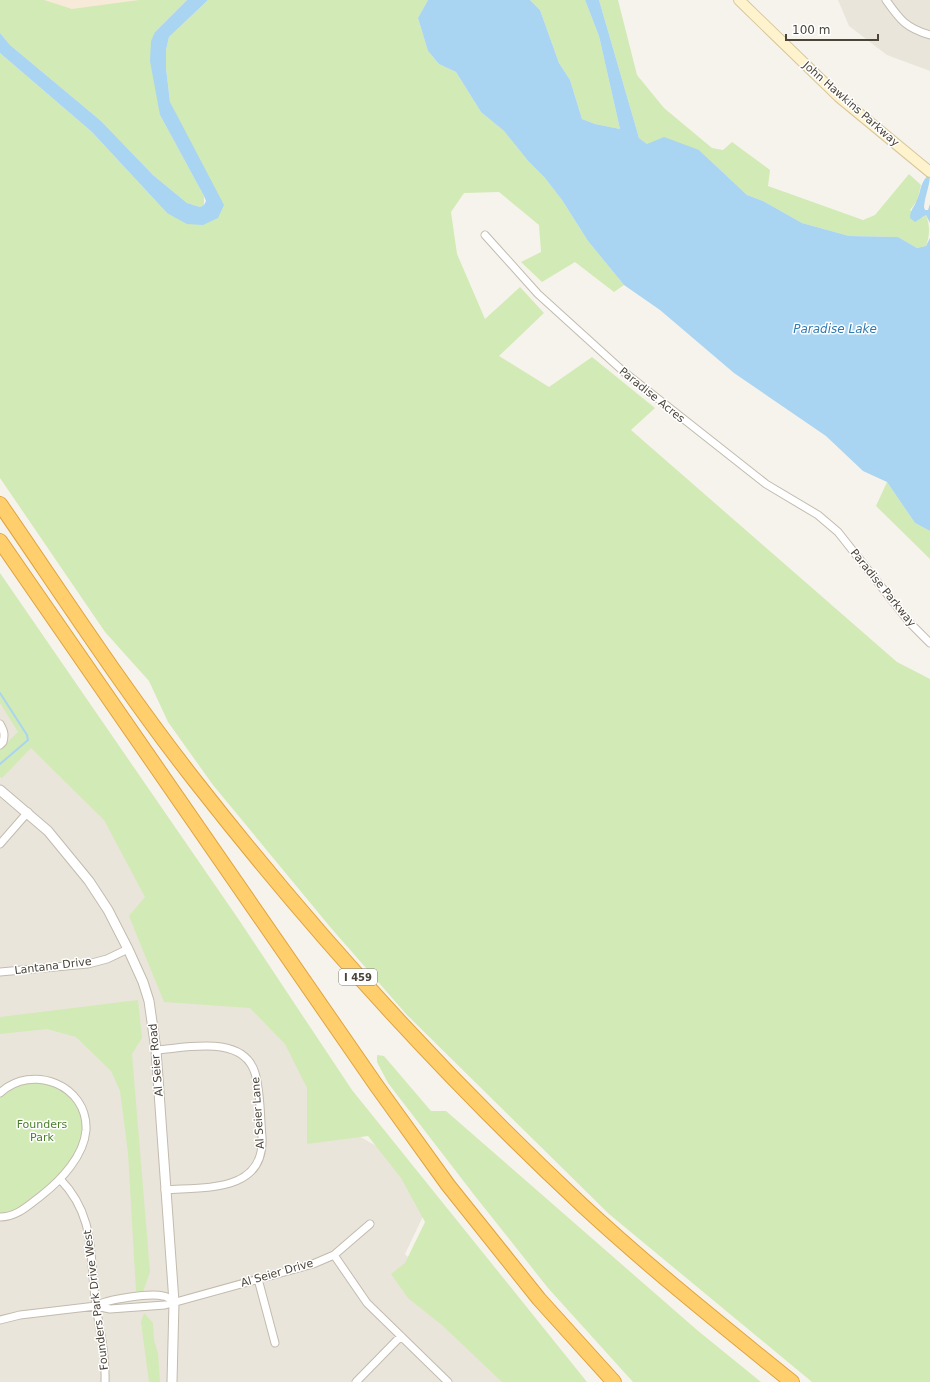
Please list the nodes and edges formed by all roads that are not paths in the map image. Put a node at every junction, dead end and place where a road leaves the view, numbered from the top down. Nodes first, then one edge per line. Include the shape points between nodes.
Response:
1 (739, 0) edge
2 (886, 0) edge
3 (930, 35) edge
4 (930, 172) edge
5 (485, 235) dead end
6 (0, 504) edge
7 (838, 532) joint
8 (0, 541) edge
9 (930, 643) edge
10 (0, 724) edge
11 (0, 745) edge
12 (0, 790) edge
13 (28, 812) junction
14 (0, 844) edge
15 (128, 949) junction
16 (0, 972) edge
17 (156, 1050) junction
18 (0, 1093) edge
19 (60, 1179) junction
20 (165, 1190) junction
21 (0, 1217) edge
22 (370, 1224) dead end
23 (334, 1255) junction
24 (258, 1279) junction
25 (174, 1302) junction
26 (96, 1306) junction
27 (0, 1320) edge
28 (401, 1336) junction
29 (276, 1343) dead end
30 (105, 1382) edge
31 (172, 1382) edge
32 (356, 1382) edge
33 (448, 1382) edge
34 (614, 1382) edge
35 (792, 1382) edge

1 - 4 main road, John Hawkins Parkway via 839,96
2 - 3 street via 903,23 913,30
5 - 7 street, Paradise Acres via 538,294 624,372 766,484 818,515
6 - 35 highway, I 459 via 134,698 195,780 361,980 488,1115 584,1207 705,1312
7 - 9 street, Paradise Parkway via 910,623
8 - 34 highway via 448,1185 539,1299
10 - 11 street via 5,737
12 - 13 street, Al Seier Road
13 - 14 street
13 - 15 street, Al Seier Road via 48,830 77,864 108,910
15 - 16 street, Lantana Drive via 88,964
15 - 17 street, Al Seier Road via 149,1001
17 - 20 street, Al Seier Road
17 - 20 street, Al Seier Lane via 216,1046 232,1049 245,1058 255,1074 262,1137 258,1163 241,1180 225,1185
18 - 19 street via 10,1085 23,1080 42,1079 64,1087 80,1105 86,1130 82,1147
19 - 21 street via 15,1215
19 - 26 street, Founders Park Drive West via 81,1206 88,1227
20 - 25 street, Al Seier Road
22 - 23 street, Al Seier Drive via 357,1238
23 - 24 street, Al Seier Drive via 313,1264
23 - 28 street via 367,1303
24 - 25 street, Al Seier Drive
24 - 29 street
25 - 26 street, Al Seier Drive via 165,1305 110,1309
25 - 26 street via 164,1296 123,1298 105,1301
25 - 31 street, Al Seier Road
26 - 27 street via 20,1315
26 - 30 street, Founders Park Drive West via 104,1355
28 - 32 street
28 - 33 street

